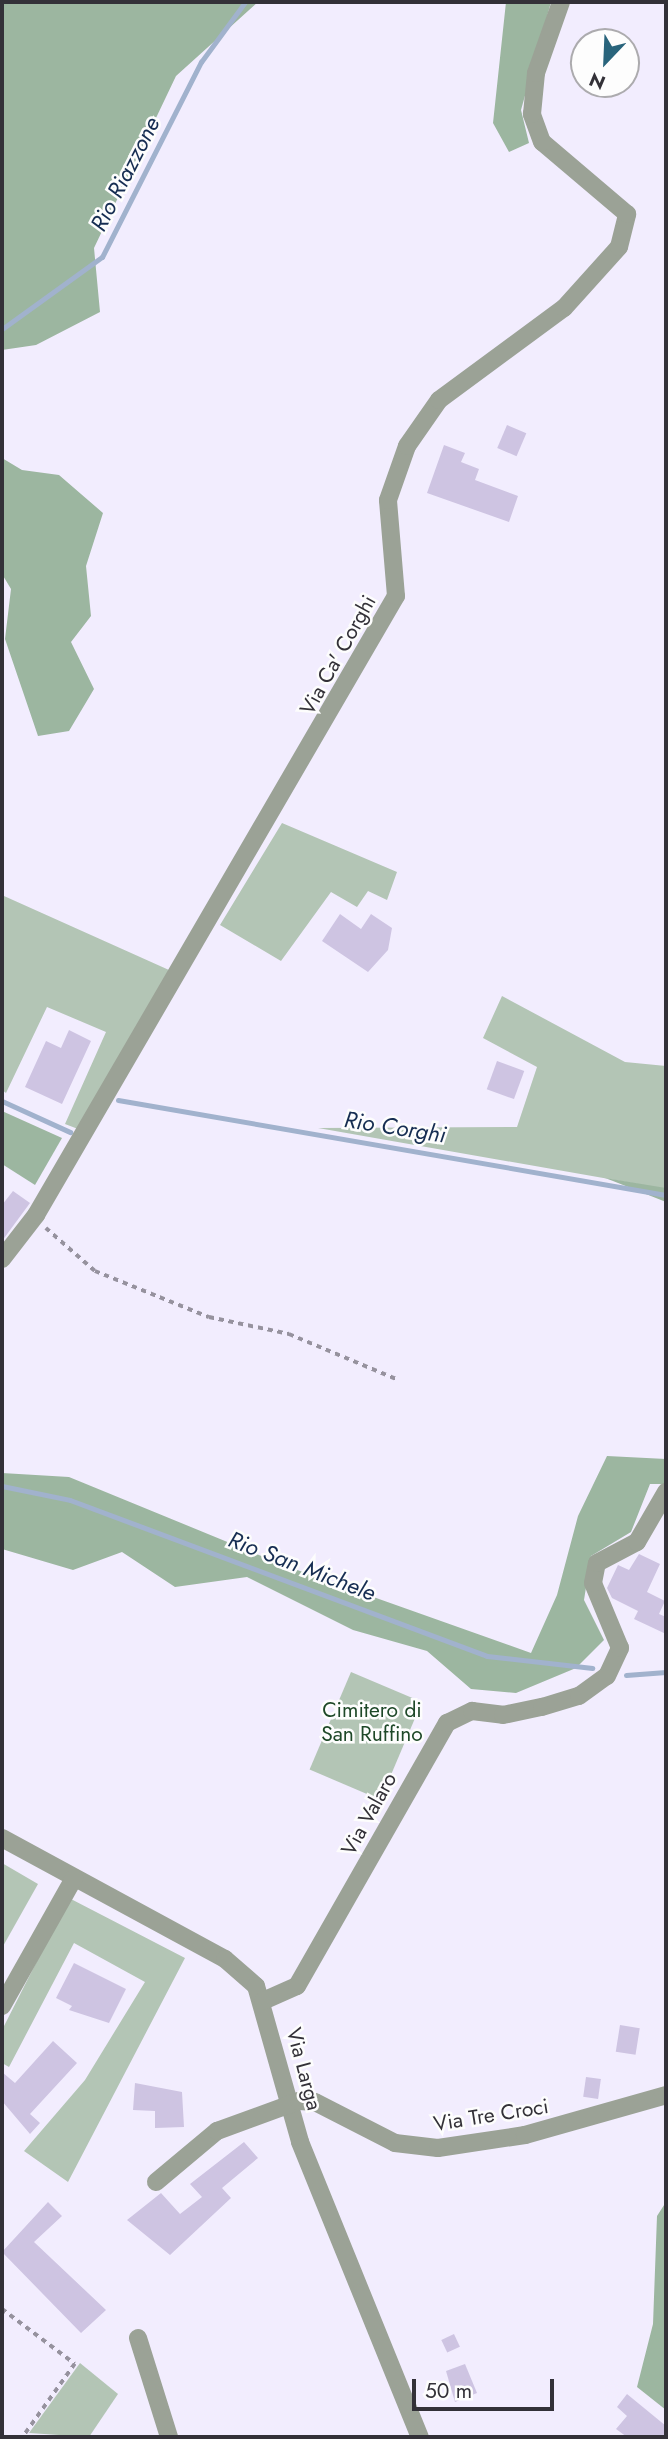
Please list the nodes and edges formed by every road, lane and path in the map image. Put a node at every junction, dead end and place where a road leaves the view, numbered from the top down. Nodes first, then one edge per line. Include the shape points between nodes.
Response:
1 (561, 2) edge
2 (36, 1216) junction
3 (2, 1259) edge
4 (396, 1378) dead end
5 (666, 1492) edge
6 (2, 1838) edge
7 (74, 1878) junction
8 (263, 2001) junction
9 (2, 2006) edge
10 (666, 2095) edge
11 (289, 2105) junction
12 (156, 2182) dead end
13 (2, 2309) edge
14 (138, 2338) dead end
15 (23, 2437) edge
16 (169, 2437) edge
17 (420, 2437) edge

1 - 2 street, Via Ca' Corghi via 536,73 532,114 542,142 627,214 619,247 564,308 439,400 407,446 388,500 396,596
2 - 3 street, Via Ca' Corghi
2 - 4 path via 63,1249 95,1270 209,1317 289,1334
5 - 8 street, Via Valaro via 638,1542 597,1563 593,1583 620,1648 607,1676 579,1696 542,1707 503,1715 472,1711 447,1723 298,1986
6 - 7 street, Via Larga
7 - 8 street, Via Larga via 225,1959 246,1975
7 - 9 street
8 - 11 street, Via Larga
10 - 11 street, Via Tre Croci via 525,2135 438,2148 395,2143 316,2102
11 - 12 street via 217,2131
11 - 17 street, Via Larga
13 - 15 path via 75,2364
14 - 16 street

